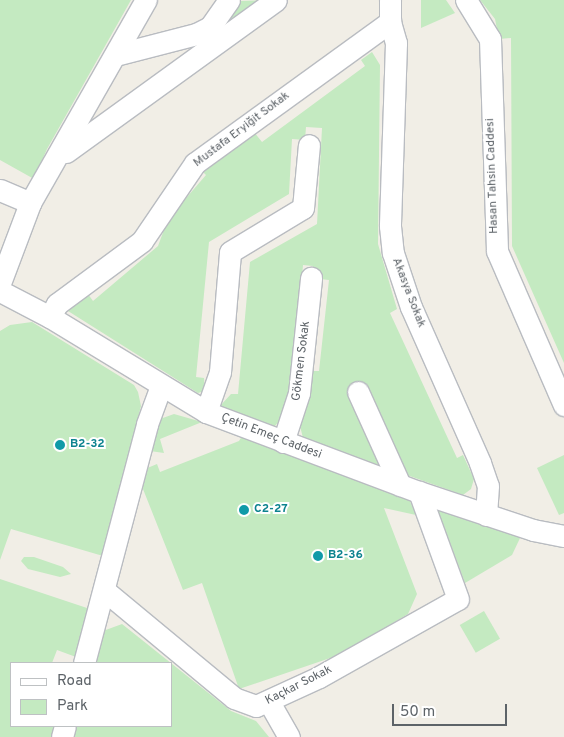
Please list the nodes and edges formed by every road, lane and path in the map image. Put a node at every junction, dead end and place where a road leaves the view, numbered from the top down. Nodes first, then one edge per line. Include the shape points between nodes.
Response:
1 (146, 0) edge
2 (229, 0) edge
3 (276, 0) edge
4 (390, 0) edge
5 (466, 0) edge
6 (390, 22) junction
7 (116, 55) junction
8 (88, 103) junction
9 (116, 115) junction
10 (309, 145) dead end
11 (58, 158) junction
12 (0, 190) edge
13 (30, 203) junction
14 (311, 278) dead end
15 (0, 282) edge
16 (0, 291) edge
17 (50, 317) junction
18 (161, 386) junction
19 (358, 392) dead end
20 (564, 405) edge
21 (206, 412) junction
22 (283, 442) junction
23 (410, 488) junction
24 (486, 515) junction
25 (564, 536) edge
26 (104, 590) junction
27 (84, 662) edge
28 (269, 702) junction
29 (289, 737) edge

1 - 7 street
2 - 7 street via 210,27 196,34
3 - 9 street
4 - 6 street, Akasya Sokak
5 - 20 street, Hasan Tahsin Caddesi via 490,39 497,251
6 - 17 street, Mustafa Eryiğit Sokak via 195,164 142,241 57,304
6 - 24 street, Akasya Sokak via 396,43 390,226 393,253 411,307 480,463 488,486
7 - 8 street
8 - 9 street via 90,110 100,117
8 - 11 street
9 - 11 street
10 - 21 street via 303,208 230,252 220,372
11 - 13 street
12 - 13 street
13 - 15 street
14 - 22 street, Gökmen Sokak via 299,393
16 - 17 street, Çetin Emeç Caddesi
17 - 18 street, Çetin Emeç Caddesi
18 - 21 street, Çetin Emeç Caddesi
18 - 26 street via 147,424
19 - 23 street
21 - 22 street, Çetin Emeç Caddesi
22 - 23 street, Çetin Emeç Caddesi
23 - 24 street, Çetin Emeç Caddesi
23 - 28 street, Kaçkar Sokak via 458,600
24 - 25 street, Çetin Emeç Caddesi
26 - 27 street
26 - 28 street, Kaçkar Sokak via 234,698 256,706
28 - 29 street

